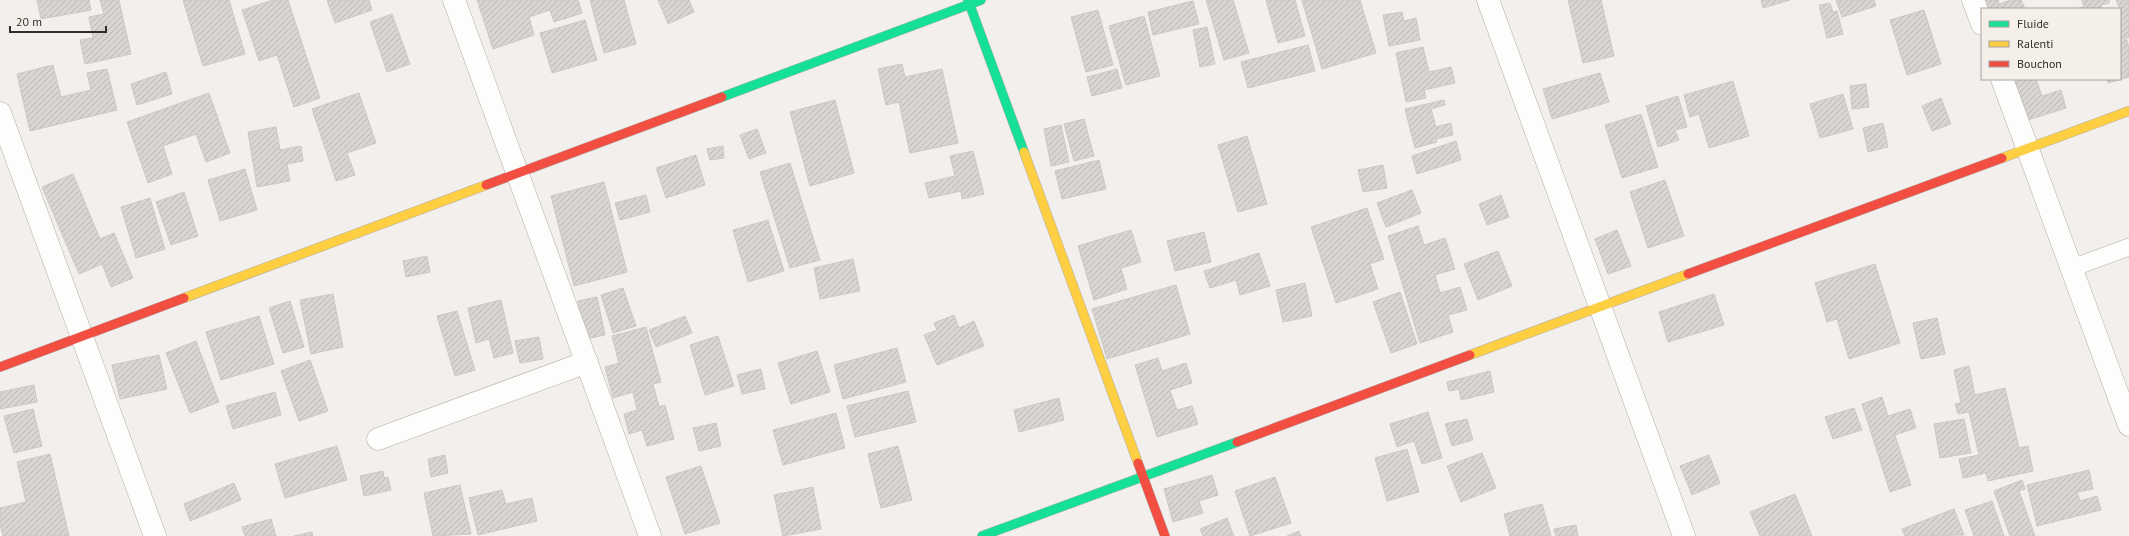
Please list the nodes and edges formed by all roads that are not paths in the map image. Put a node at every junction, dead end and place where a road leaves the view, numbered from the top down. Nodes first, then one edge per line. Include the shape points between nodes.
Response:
1 (454, 0) edge
2 (982, 0) edge
3 (1488, 0) edge
4 (1973, 0) edge
5 (969, 2) edge
6 (1981, 21) edge
7 (2002, 80) edge
8 (2129, 111) edge
9 (0, 114) edge
10 (2028, 148) junction
11 (517, 174) junction
12 (2129, 247) edge
13 (2072, 268) junction
14 (1600, 307) junction
15 (82, 336) junction
16 (587, 362) junction
17 (0, 367) edge
18 (2129, 425) edge
19 (378, 439) dead end
20 (1144, 476) junction
21 (155, 536) edge
22 (650, 536) edge
23 (982, 536) edge
24 (1165, 536) edge
25 (1684, 536) edge

1 - 11 street
2 - 5 street
3 - 14 street
4 - 6 street
5 - 11 street
5 - 20 street
7 - 10 street
8 - 10 street
9 - 15 street
10 - 13 street
10 - 14 street
11 - 15 street
11 - 16 street
12 - 13 lane
13 - 18 street
14 - 20 street
14 - 25 street
15 - 17 street
15 - 21 street
16 - 19 street
16 - 22 street
20 - 23 street
20 - 24 street

